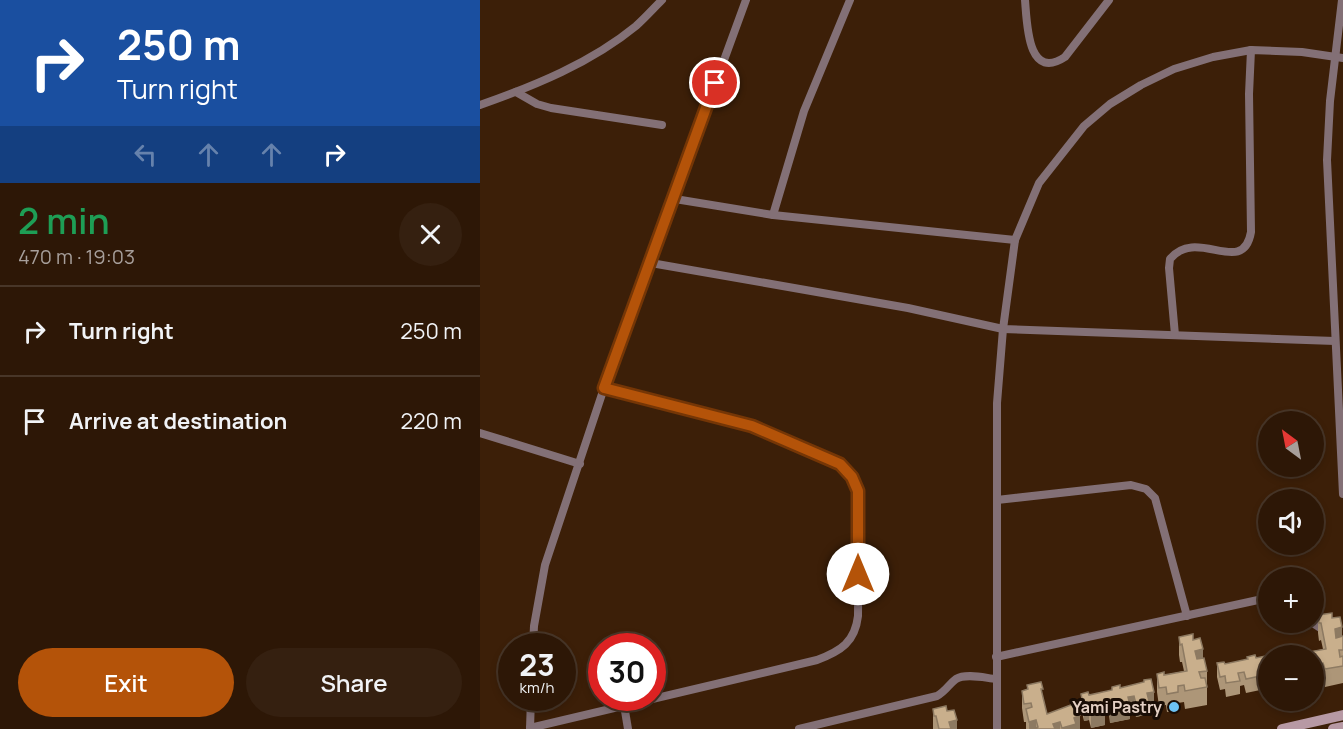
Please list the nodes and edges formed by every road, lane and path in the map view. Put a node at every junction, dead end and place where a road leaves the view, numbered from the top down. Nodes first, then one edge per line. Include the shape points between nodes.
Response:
1 (662, 0) edge
2 (746, 0) edge
3 (850, 0) edge
4 (1025, 0) edge
5 (1109, 0) edge
6 (1342, 0) edge
7 (1251, 50) junction
8 (1339, 58) edge
9 (516, 92) junction
10 (480, 105) edge
11 (662, 125) dead end
12 (675, 199) junction
13 (773, 214) junction
14 (1015, 240) junction
15 (651, 263) junction
16 (1003, 329) junction
17 (1175, 335) junction
18 (1335, 341) junction
19 (604, 388) junction
20 (481, 432) edge
21 (580, 464) junction
22 (1343, 494) edge
23 (997, 500) junction
24 (1258, 600) edge
25 (1187, 616) junction
26 (1324, 631) edge
27 (534, 633) edge
28 (1343, 643) edge
29 (996, 657) junction
30 (996, 679) junction
31 (666, 695) edge
32 (531, 711) edge
33 (600, 711) edge
34 (625, 711) edge
35 (1343, 715) edge
36 (1343, 727) edge
37 (530, 729) edge
38 (628, 729) edge
39 (799, 729) edge
40 (997, 729) edge
41 (1282, 729) edge
42 (1333, 729) edge

1 - 9 street via 608,46
2 - 12 street
3 - 13 street via 804,111
4 - 5 street via 1030,44 1034,54 1049,63 1065,57
6 - 8 street
7 - 8 street
7 - 14 street via 1174,69 1110,104 1084,126 1044,176
7 - 17 street via 1249,241 1241,251 1233,253 1197,246 1182,249 1170,259
8 - 18 street via 1330,100 1327,160
9 - 10 street
9 - 11 street via 537,104
12 - 13 street
12 - 15 street
13 - 14 street
14 - 16 street
15 - 16 street via 908,308
15 - 19 street
16 - 17 street
16 - 23 street via 997,403
17 - 18 street
18 - 22 street
19 - 21 street
19 - 31 street via 763,431 840,464 858,491 858,616 848,642 835,654 817,660
20 - 21 street
21 - 27 street via 545,565
23 - 25 street via 1131,484 1146,489 1155,498 1163,519
23 - 29 street
24 - 25 street
25 - 29 street
26 - 28 street
29 - 30 street
30 - 39 street via 961,677 937,696
30 - 40 street
32 - 37 street
33 - 37 street
34 - 38 street
35 - 41 street
36 - 42 street

